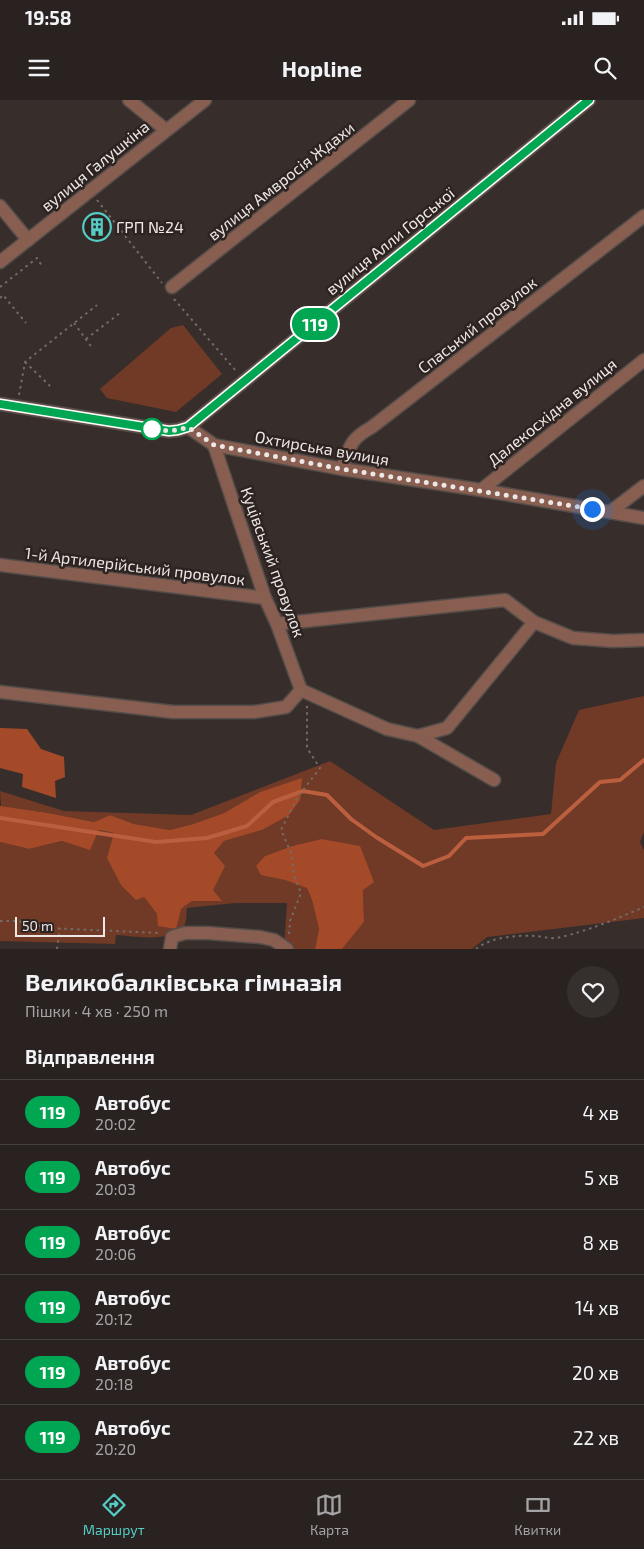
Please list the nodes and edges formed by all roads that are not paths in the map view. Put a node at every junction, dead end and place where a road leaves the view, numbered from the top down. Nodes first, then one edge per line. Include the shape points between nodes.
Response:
1 (129, 100) edge
2 (205, 100) edge
3 (410, 100) edge
4 (590, 100) edge
5 (166, 130) junction
6 (0, 206) edge
7 (644, 216) edge
8 (28, 240) junction
9 (0, 262) edge
10 (172, 287) dead end
11 (644, 360) edge
12 (0, 404) edge
13 (188, 427) junction
14 (214, 445) junction
15 (342, 469) junction
16 (644, 486) edge
17 (481, 490) junction
18 (610, 512) junction
19 (644, 518) edge
20 (0, 565) edge
21 (265, 598) junction
22 (534, 622) junction
23 (277, 624) junction
24 (644, 640) edge
25 (302, 690) junction
26 (0, 692) edge
27 (418, 736) junction
28 (494, 780) dead end
29 (171, 943) edge
30 (288, 944) edge

1 - 5 street
2 - 5 street, вулиця Галушкіна
3 - 10 street, вулиця Амвросія Ждахи
4 - 13 street, вулиця Алли Горської
5 - 8 street, вулиця Галушкіна
6 - 8 street
7 - 15 street, Спаський провулок via 361,433 350,444
8 - 9 street, вулиця Галушкіна
11 - 17 street, Далекосхідна вулиця
12 - 13 street via 169,431
13 - 14 street, Охтирська вулиця
14 - 15 street, Охтирська вулиця
14 - 21 street, Куцівський провулок
15 - 17 street, Охтирська вулиця
16 - 18 street
17 - 18 street, Охтирська вулиця
18 - 19 street, Охтирська вулиця
20 - 21 street, 1-й Артилерійський провулок
21 - 23 street, Куцівський провулок
22 - 23 street via 505,600
22 - 24 street via 573,638
22 - 27 street via 447,728
23 - 25 street, Куцівський провулок
25 - 26 street via 286,707 254,712 173,712
25 - 27 street via 387,729
27 - 28 street
29 - 30 street via 185,933 208,933

